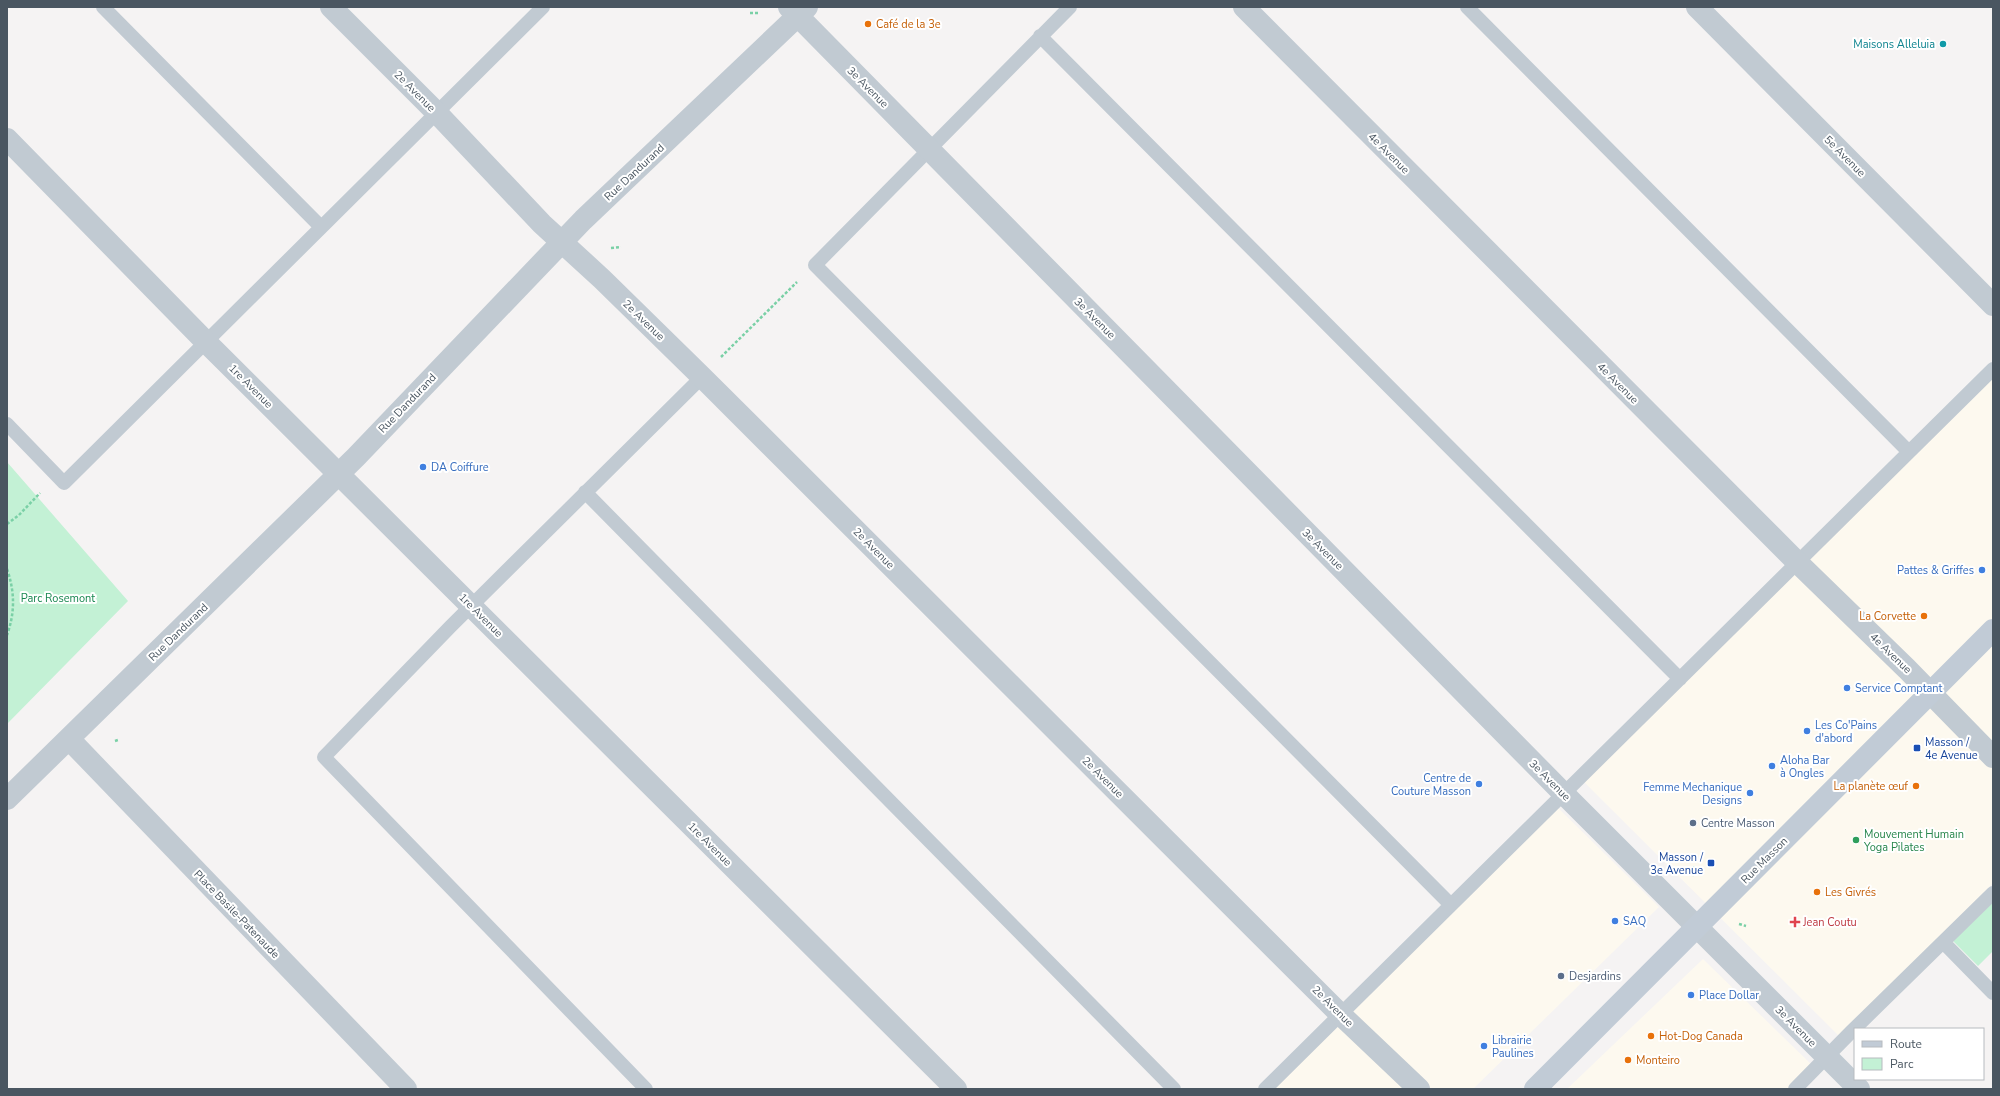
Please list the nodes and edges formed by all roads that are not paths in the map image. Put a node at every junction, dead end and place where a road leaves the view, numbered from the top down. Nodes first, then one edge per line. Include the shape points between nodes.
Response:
1 (103, 7) edge
2 (331, 7) edge
3 (543, 7) edge
4 (1070, 7) edge
5 (1244, 7) edge
6 (1467, 7) edge
7 (1697, 7) edge
8 (798, 10) edge
9 (1040, 36) junction
10 (436, 112) junction
11 (7, 139) edge
12 (930, 150) junction
13 (321, 227) junction
14 (561, 242) junction
15 (1993, 305) edge
16 (206, 342) junction
17 (1993, 369) edge
18 (702, 376) junction
19 (7, 424) edge
20 (1909, 452) junction
21 (339, 473) junction
22 (585, 492) junction
23 (1797, 562) junction
24 (472, 606) junction
25 (1993, 630) edge
26 (1680, 679) junction
27 (1930, 692) junction
28 (69, 739) junction
29 (1993, 757) edge
30 (1563, 793) junction
31 (7, 800) edge
32 (1993, 893) edge
33 (1451, 905) junction
34 (1698, 927) junction
35 (1944, 943) junction
36 (1993, 993) edge
37 (1340, 1014) junction
38 (1856, 1028) edge
39 (1854, 1030) edge
40 (1826, 1057) junction
41 (406, 1089) edge
42 (646, 1089) edge
43 (956, 1089) edge
44 (1174, 1089) edge
45 (1265, 1089) edge
46 (1419, 1089) edge
47 (1535, 1089) edge
48 (1795, 1089) edge
49 (1859, 1089) edge

1 - 13 lane
2 - 10 street, 2e Avenue
3 - 10 lane
4 - 9 lane
5 - 23 street, 4e Avenue
6 - 20 lane
7 - 15 street, 5e Avenue
8 - 12 street, 3e Avenue
8 - 14 street, Rue Dandurand
9 - 12 lane
9 - 26 lane
10 - 13 lane
10 - 14 street, 2e Avenue
11 - 16 street, 1re Avenue
12 - 30 street, 3e Avenue
12 - 33 lane via 815,265
13 - 16 lane
14 - 18 street, 2e Avenue
14 - 21 street, Rue Dandurand
16 - 19 lane via 64,483
16 - 21 street, 1re Avenue
17 - 20 lane
18 - 22 lane
18 - 37 street, 2e Avenue
20 - 23 lane
21 - 24 street, 1re Avenue
21 - 28 street, Rue Dandurand
22 - 24 lane
22 - 44 lane
23 - 26 lane
23 - 27 street, 4e Avenue
24 - 42 lane via 324,757
24 - 43 street, 1re Avenue
25 - 27 street, Rue Masson
26 - 30 lane
27 - 29 street, 4e Avenue
27 - 34 street, Rue Masson
28 - 31 street, Rue Dandurand
28 - 41 street, Place Basile-Patenaude
30 - 33 lane
30 - 34 street, 3e Avenue
32 - 35 lane
33 - 37 lane
34 - 40 street, 3e Avenue
34 - 47 street, Rue Masson
35 - 36 lane
35 - 38 lane
37 - 45 lane
37 - 46 street, 2e Avenue
39 - 40 lane
40 - 48 lane
40 - 49 street, 3e Avenue

